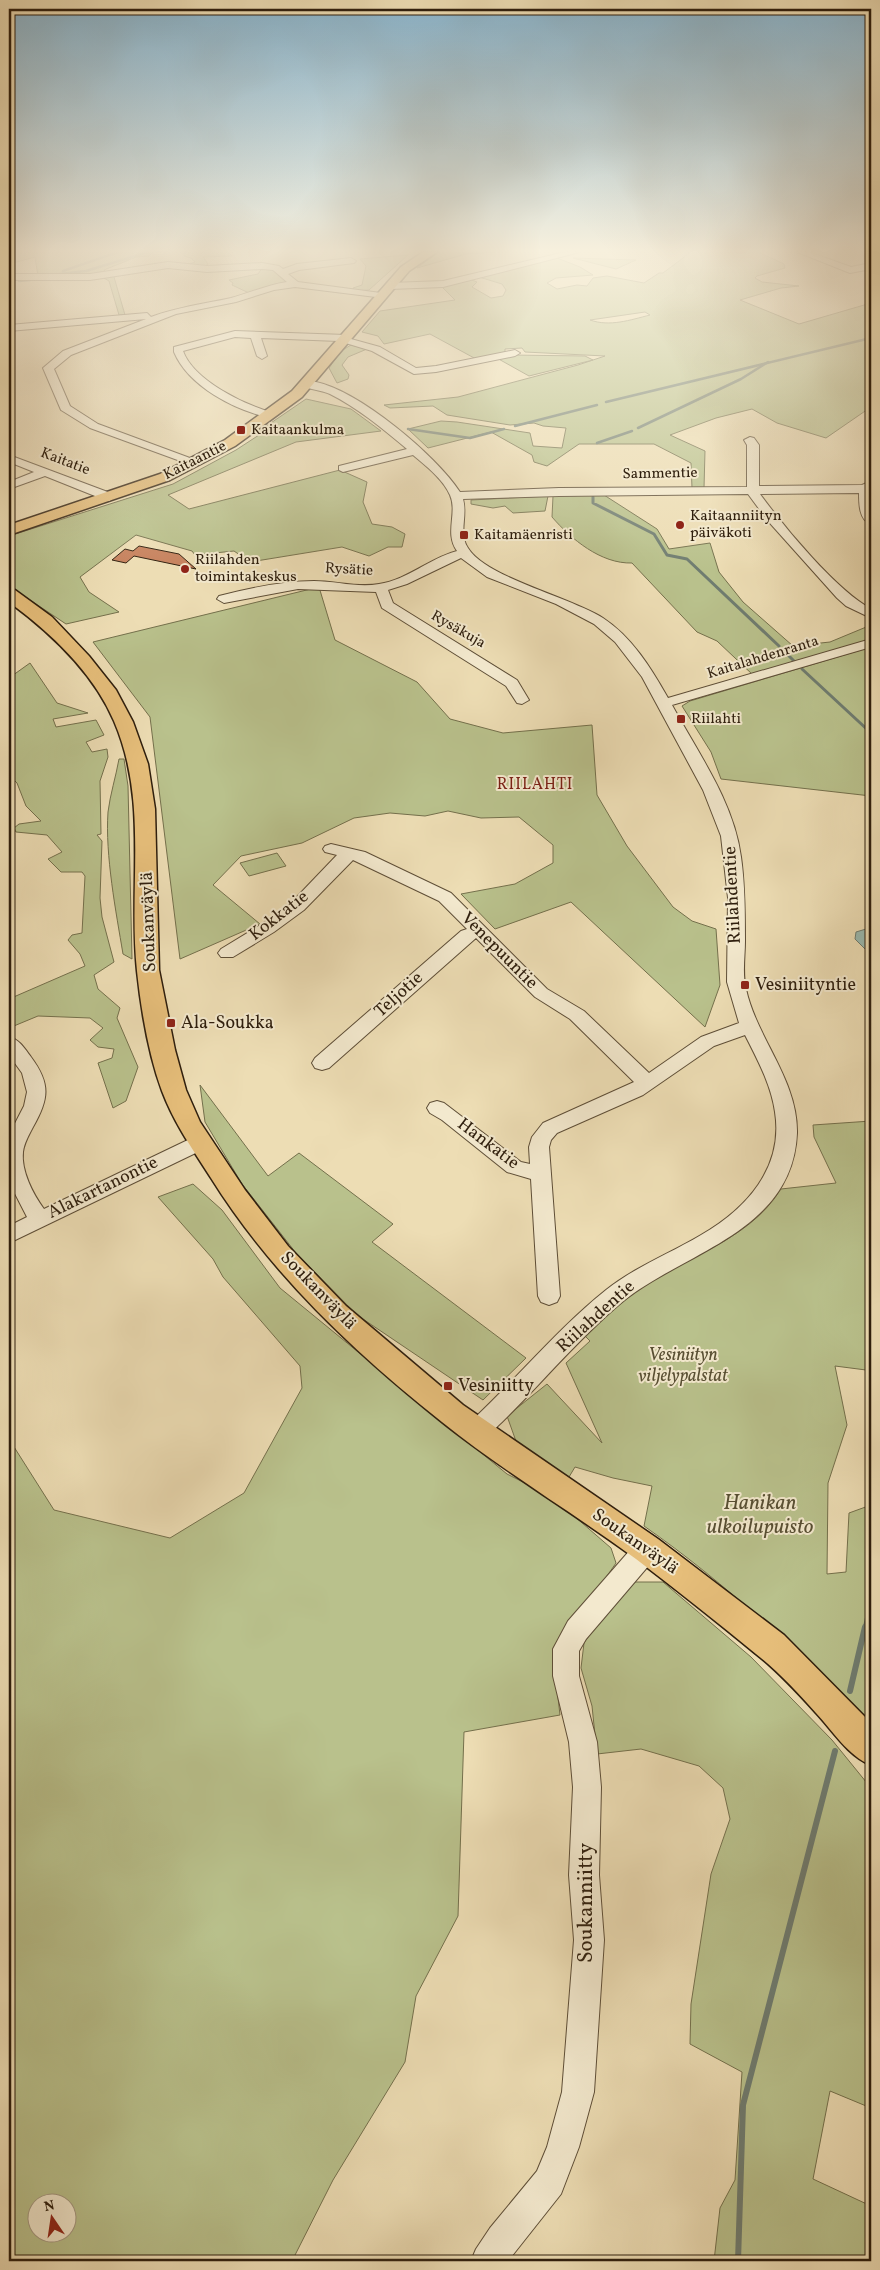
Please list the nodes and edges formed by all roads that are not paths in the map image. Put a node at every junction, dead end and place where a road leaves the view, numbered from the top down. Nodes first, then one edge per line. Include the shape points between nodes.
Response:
1 (61, 358) edge
2 (182, 358) edge
3 (329, 358) edge
4 (391, 358) edge
5 (491, 358) edge
6 (306, 385) junction
7 (270, 415) junction
8 (750, 440) dead end
9 (414, 451) junction
10 (9, 458) edge
11 (194, 463) junction
12 (343, 468) dead end
13 (44, 472) junction
14 (628, 475) dead end
15 (10, 486) edge
16 (868, 487) edge
17 (752, 490) junction
18 (632, 491) junction
19 (456, 496) junction
20 (109, 497) junction
21 (871, 520) edge
22 (9, 530) edge
23 (464, 553) junction
24 (381, 588) junction
25 (9, 594) edge
26 (224, 599) dead end
27 (9, 608) edge
28 (871, 614) edge
29 (871, 642) edge
30 (67, 644) junction
31 (522, 700) dead end
32 (663, 703) junction
33 (340, 851) joint
34 (478, 930) junction
35 (227, 953) dead end
36 (751, 1027) junction
37 (9, 1043) edge
38 (322, 1063) dead end
39 (647, 1083) junction
40 (437, 1108) dead end
41 (199, 1143) junction
42 (540, 1173) junction
43 (40, 1219) junction
44 (9, 1235) edge
45 (549, 1296) dead end
46 (476, 1430) junction
47 (647, 1549) junction
48 (871, 1748) edge
49 (488, 2261) edge

1 - 11 street via 48,368 59,399 69,411 94,426
2 - 7 street via 216,393 241,408
3 - 6 main road, Kaitaantie
4 - 5 street via 414,371
6 - 7 main road, Kaitaantie
6 - 9 street via 331,391 358,406
7 - 11 main road, Kaitaantie
8 - 17 street via 753,445
9 - 12 street
9 - 19 street via 438,470
10 - 13 street, Kaitatie
11 - 20 main road, Kaitaantie
13 - 15 street
13 - 20 street, Kaitatie
14 - 18 street
16 - 17 street, Sammentie
16 - 21 street via 865,506
17 - 18 street, Sammentie
17 - 28 street via 772,518 842,595
18 - 19 street, Sammentie
19 - 23 street via 455,535
20 - 22 main road, Kaitaantie
23 - 24 street, Rysätie via 440,559 397,584
23 - 32 street, Riilahdentie via 486,571 601,624 621,640
24 - 26 street, Rysätie via 306,584
24 - 31 street, Rysäkuja via 387,605 512,683
25 - 30 main road, Soukanväylä via 46,621
27 - 30 main road, Soukanväylä
29 - 32 street, Kaitalahdenranta
30 - 41 main road, Soukanväylä via 107,690 119,710 138,764 147,846 148,970 174,1090
32 - 36 street, Riilahdentie via 718,805 730,838 736,881 736,988
33 - 34 street, Venepuuntie via 445,896
33 - 35 street, Kokkatie via 298,906
34 - 38 street, Teljotie via 467,935
34 - 39 street, Venepuuntie via 541,993 577,1015
36 - 39 street via 720,1034 705,1042
36 - 46 street, Riilahdentie via 786,1107 783,1156 769,1187 745,1217 716,1238 643,1276 614,1296
37 - 43 street via 27,1066 38,1091 33,1110 13,1147 13,1160 30,1206
39 - 42 street via 550,1128 539,1147
40 - 42 street, Hankatie via 514,1167
41 - 43 street, Alakartanontie
41 - 46 main road, Soukanväylä via 279,1253 336,1314
42 - 45 street
43 - 44 street, Alakartanontie
46 - 47 main road, Soukanväylä
47 - 48 main road, Soukanväylä via 772,1646
47 - 49 street, Soukanniitty via 577,1630 566,1649 566,1676 583,1742 587,1787 584,1875 589,1940 578,2092 563,2147 549,2182

